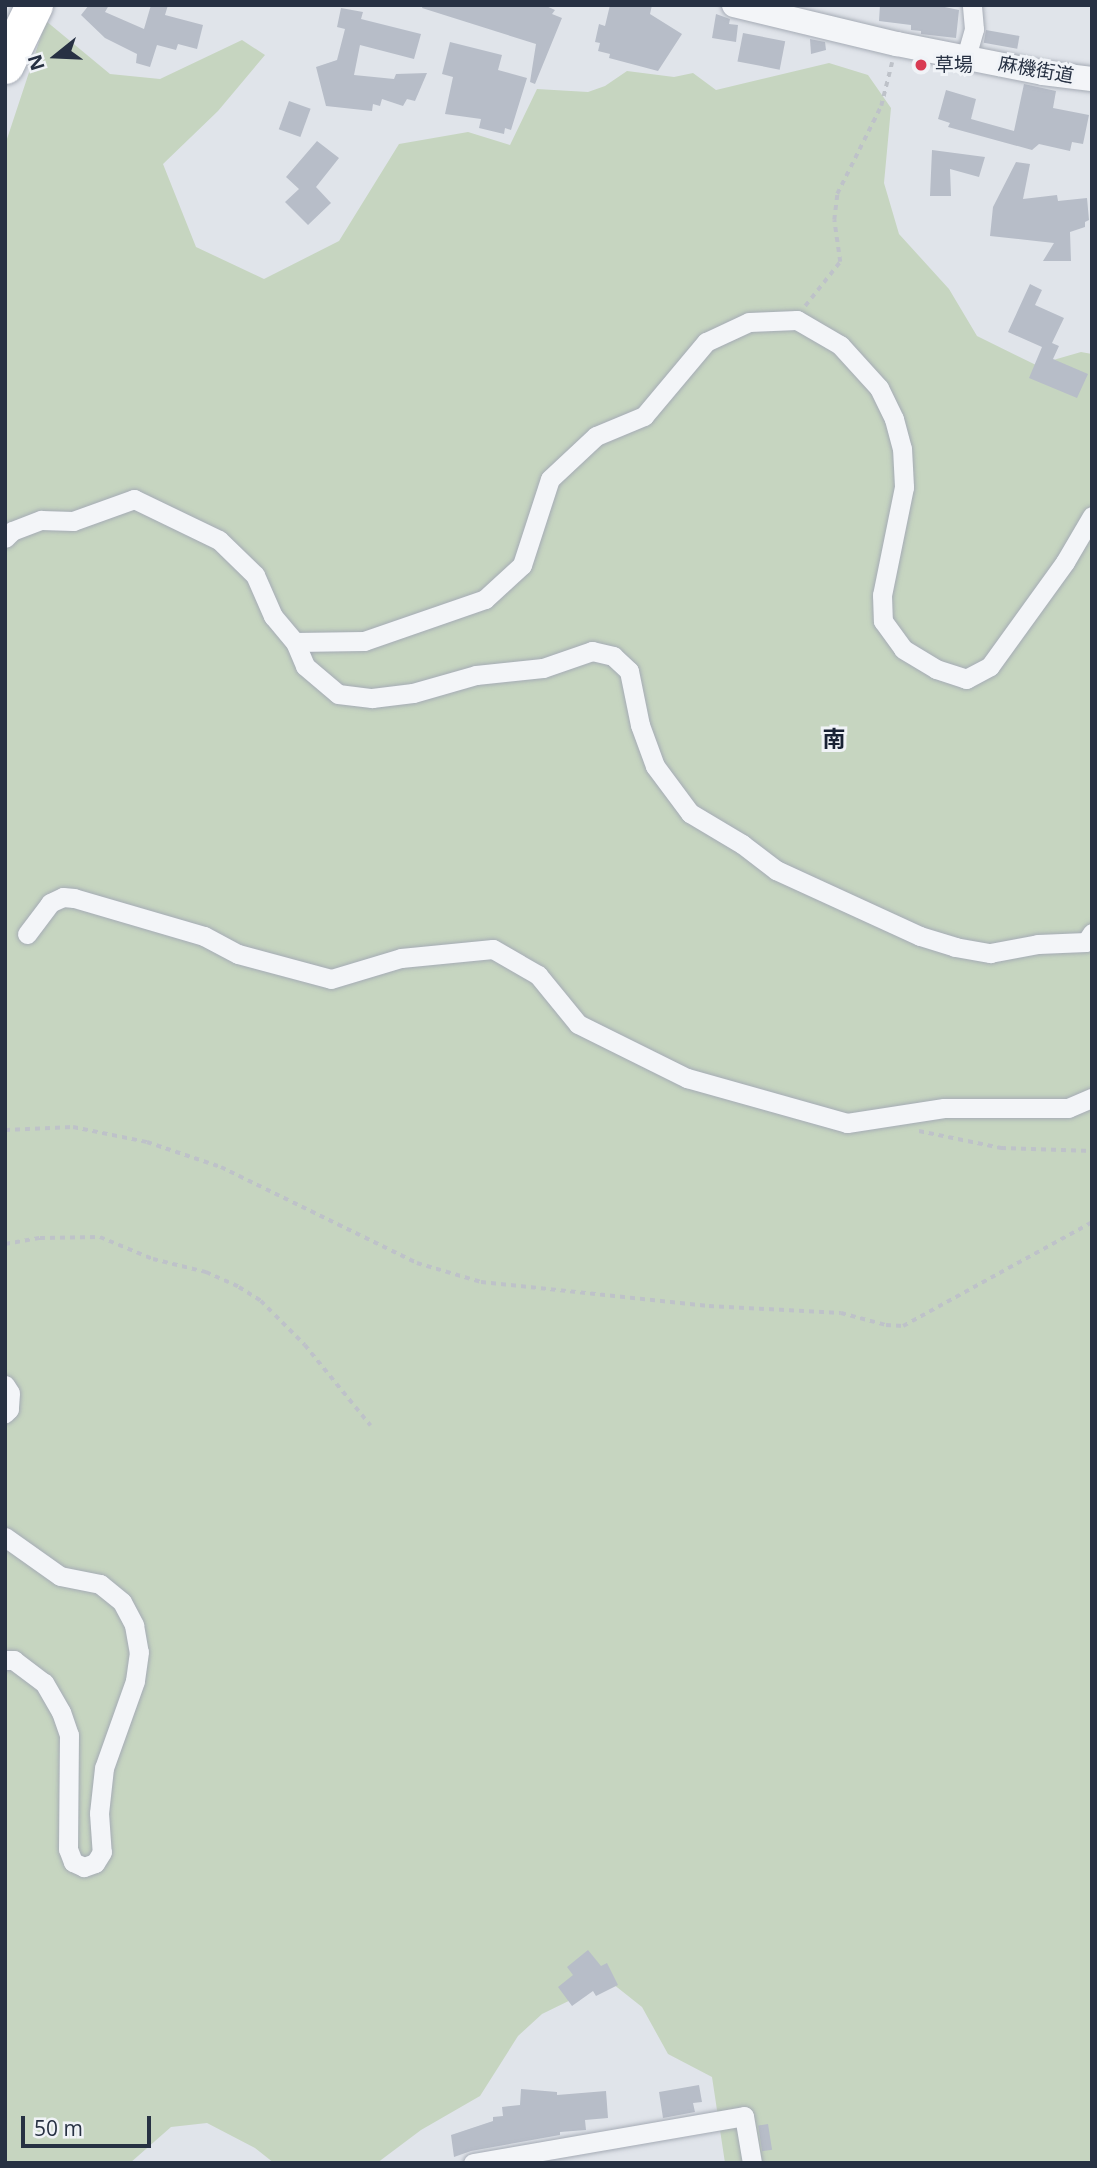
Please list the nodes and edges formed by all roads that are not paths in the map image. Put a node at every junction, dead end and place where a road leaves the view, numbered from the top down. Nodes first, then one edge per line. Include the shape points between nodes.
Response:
1 (23, 5) edge
2 (34, 5) edge
3 (734, 5) edge
4 (971, 5) edge
5 (762, 8) edge
6 (5, 42) edge
7 (966, 57) junction
8 (5, 65) edge
9 (1092, 79) edge
10 (1092, 516) edge
11 (5, 538) edge
12 (295, 642) junction
13 (1092, 933) edge
14 (27, 934) dead end
15 (1092, 1098) edge
16 (5, 1385) edge
17 (5, 1413) edge
18 (5, 1537) edge
19 (5, 1660) edge
20 (473, 2163) edge
21 (752, 2163) edge

1 - 6 highway
2 - 8 highway
3 - 5 street, 麻機街道
4 - 7 street via 974,29
5 - 7 street, 麻機街道
7 - 9 street, 麻機街道
10 - 12 street via 998,656 975,677 966,679 936,669 903,649 883,621 882,595 904,487 902,447 879,388 840,345 797,320 749,323 706,342 644,416 596,436 550,479 522,565 485,599 364,641
11 - 12 street via 41,520 73,521 134,499 219,540 255,575 274,616
12 - 13 street via 305,666 338,694 372,698 413,693 476,675 543,668 592,650 613,656 629,671 654,766 690,813 776,870 920,936 955,947 990,953 1086,942
14 - 15 street via 50,902 63,897 204,936 238,954 331,979 401,958 492,949 538,975 578,1024 614,1042 687,1077 847,1123 944,1108 1068,1108
16 - 17 street via 10,1393
18 - 19 street via 60,1576 100,1584 122,1602 134,1625 139,1652 135,1681 104,1768 99,1813 102,1852 95,1863 84,1867 73,1862 68,1849 69,1735 61,1712 44,1683 14,1660
20 - 21 street via 744,2116

